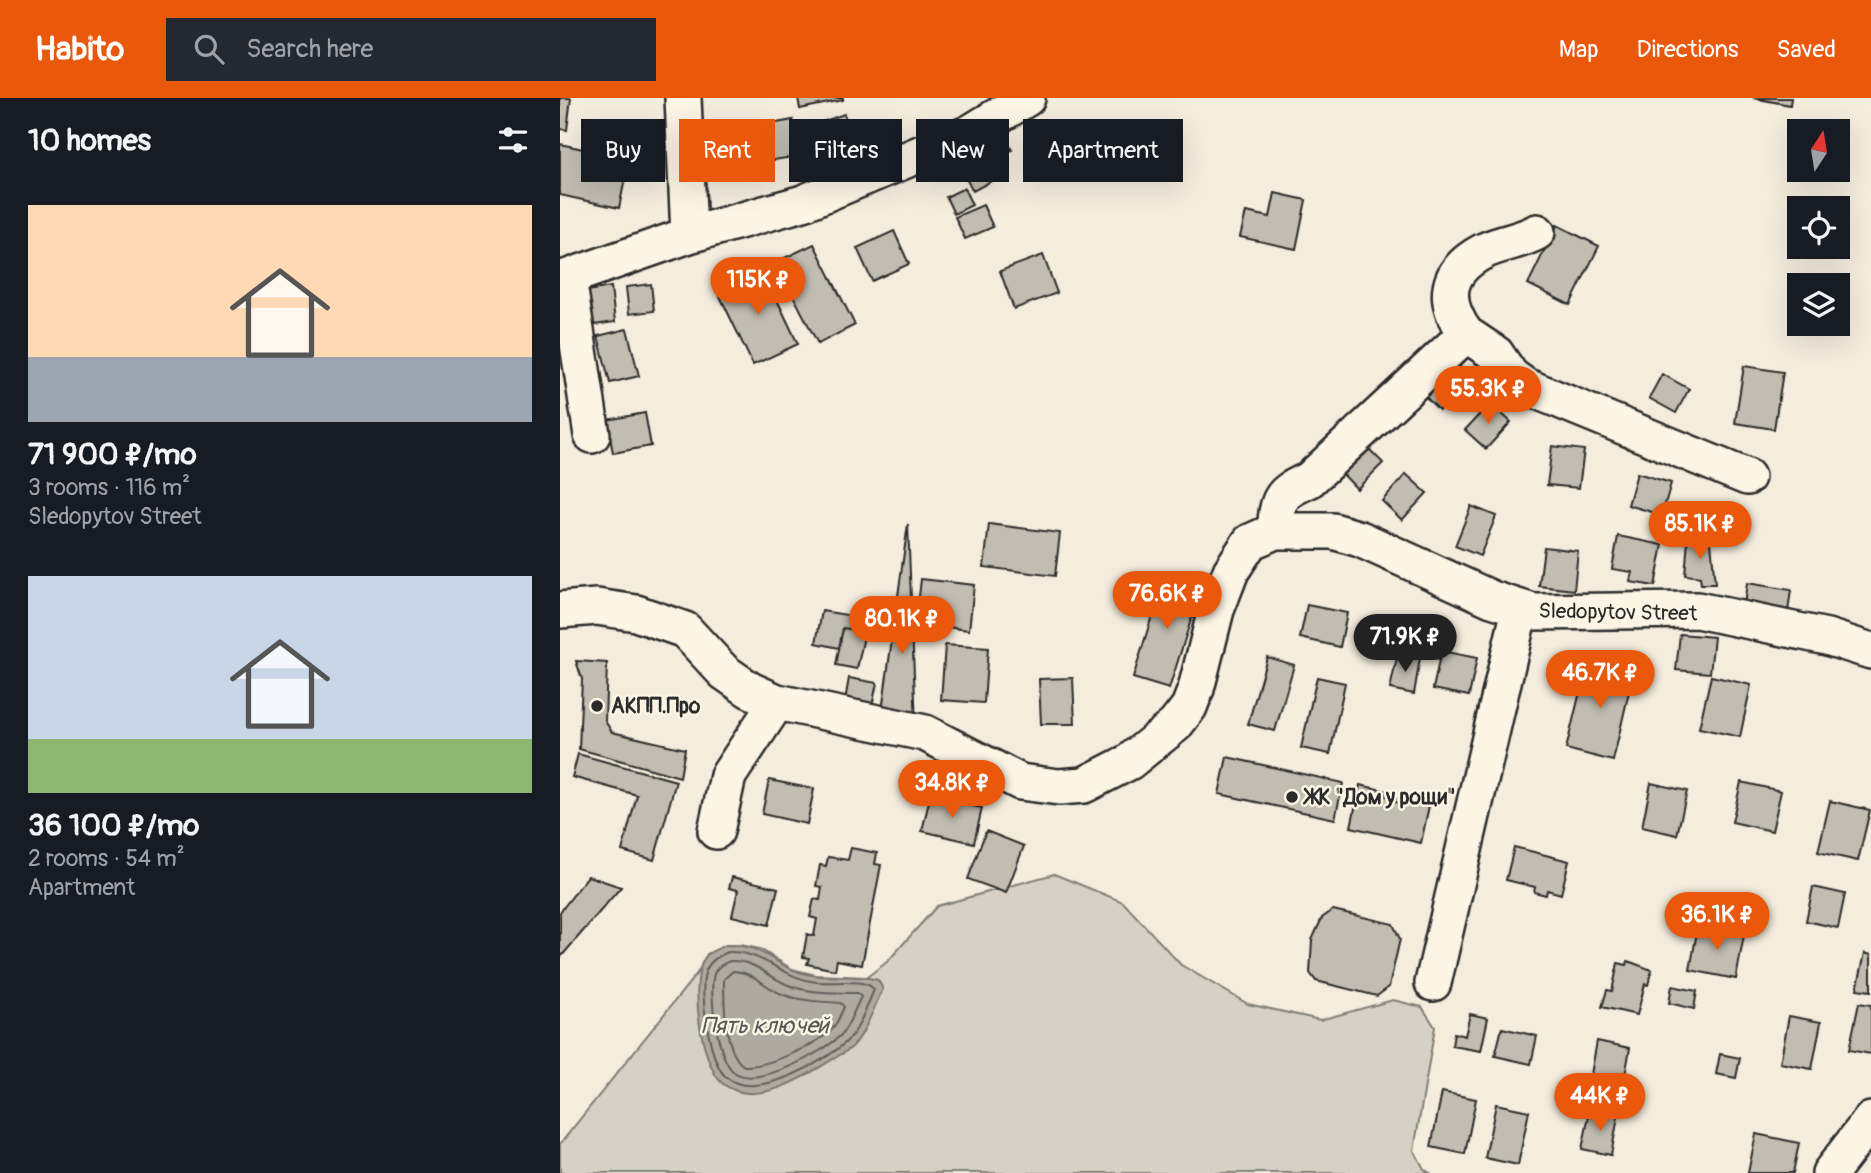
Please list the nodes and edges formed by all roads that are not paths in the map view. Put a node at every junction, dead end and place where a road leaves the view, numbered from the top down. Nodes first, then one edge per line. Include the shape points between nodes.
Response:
1 (683, 98) edge
2 (1027, 98) edge
3 (1537, 232) dead end
4 (689, 235) junction
5 (564, 279) edge
6 (1466, 334) junction
7 (592, 435) dead end
8 (1747, 477) dead end
9 (1275, 531) junction
10 (1520, 609) junction
11 (560, 610) edge
12 (1871, 651) edge
13 (777, 702) junction
14 (716, 831) dead end
15 (1433, 983) dead end
16 (1871, 1120) edge
17 (1830, 1173) edge

1 - 4 street
2 - 4 street via 970,133 803,203
3 - 6 street via 1486,250 1456,274 1450,305
4 - 5 street
5 - 7 street
6 - 8 street via 1496,354 1511,376 1525,386
6 - 9 street via 1309,480 1286,490 1278,503
9 - 10 street, Sledopytov Street via 1332,531 1360,539
9 - 13 street via 1251,542 1231,570 1189,707 1175,725 1129,762 1084,785 1020,782 925,733
10 - 12 street, Sledopytov Street via 1697,611 1828,637
10 - 15 street
11 - 13 street via 597,607 636,613 685,630 724,671
13 - 14 street via 728,776
16 - 17 street

